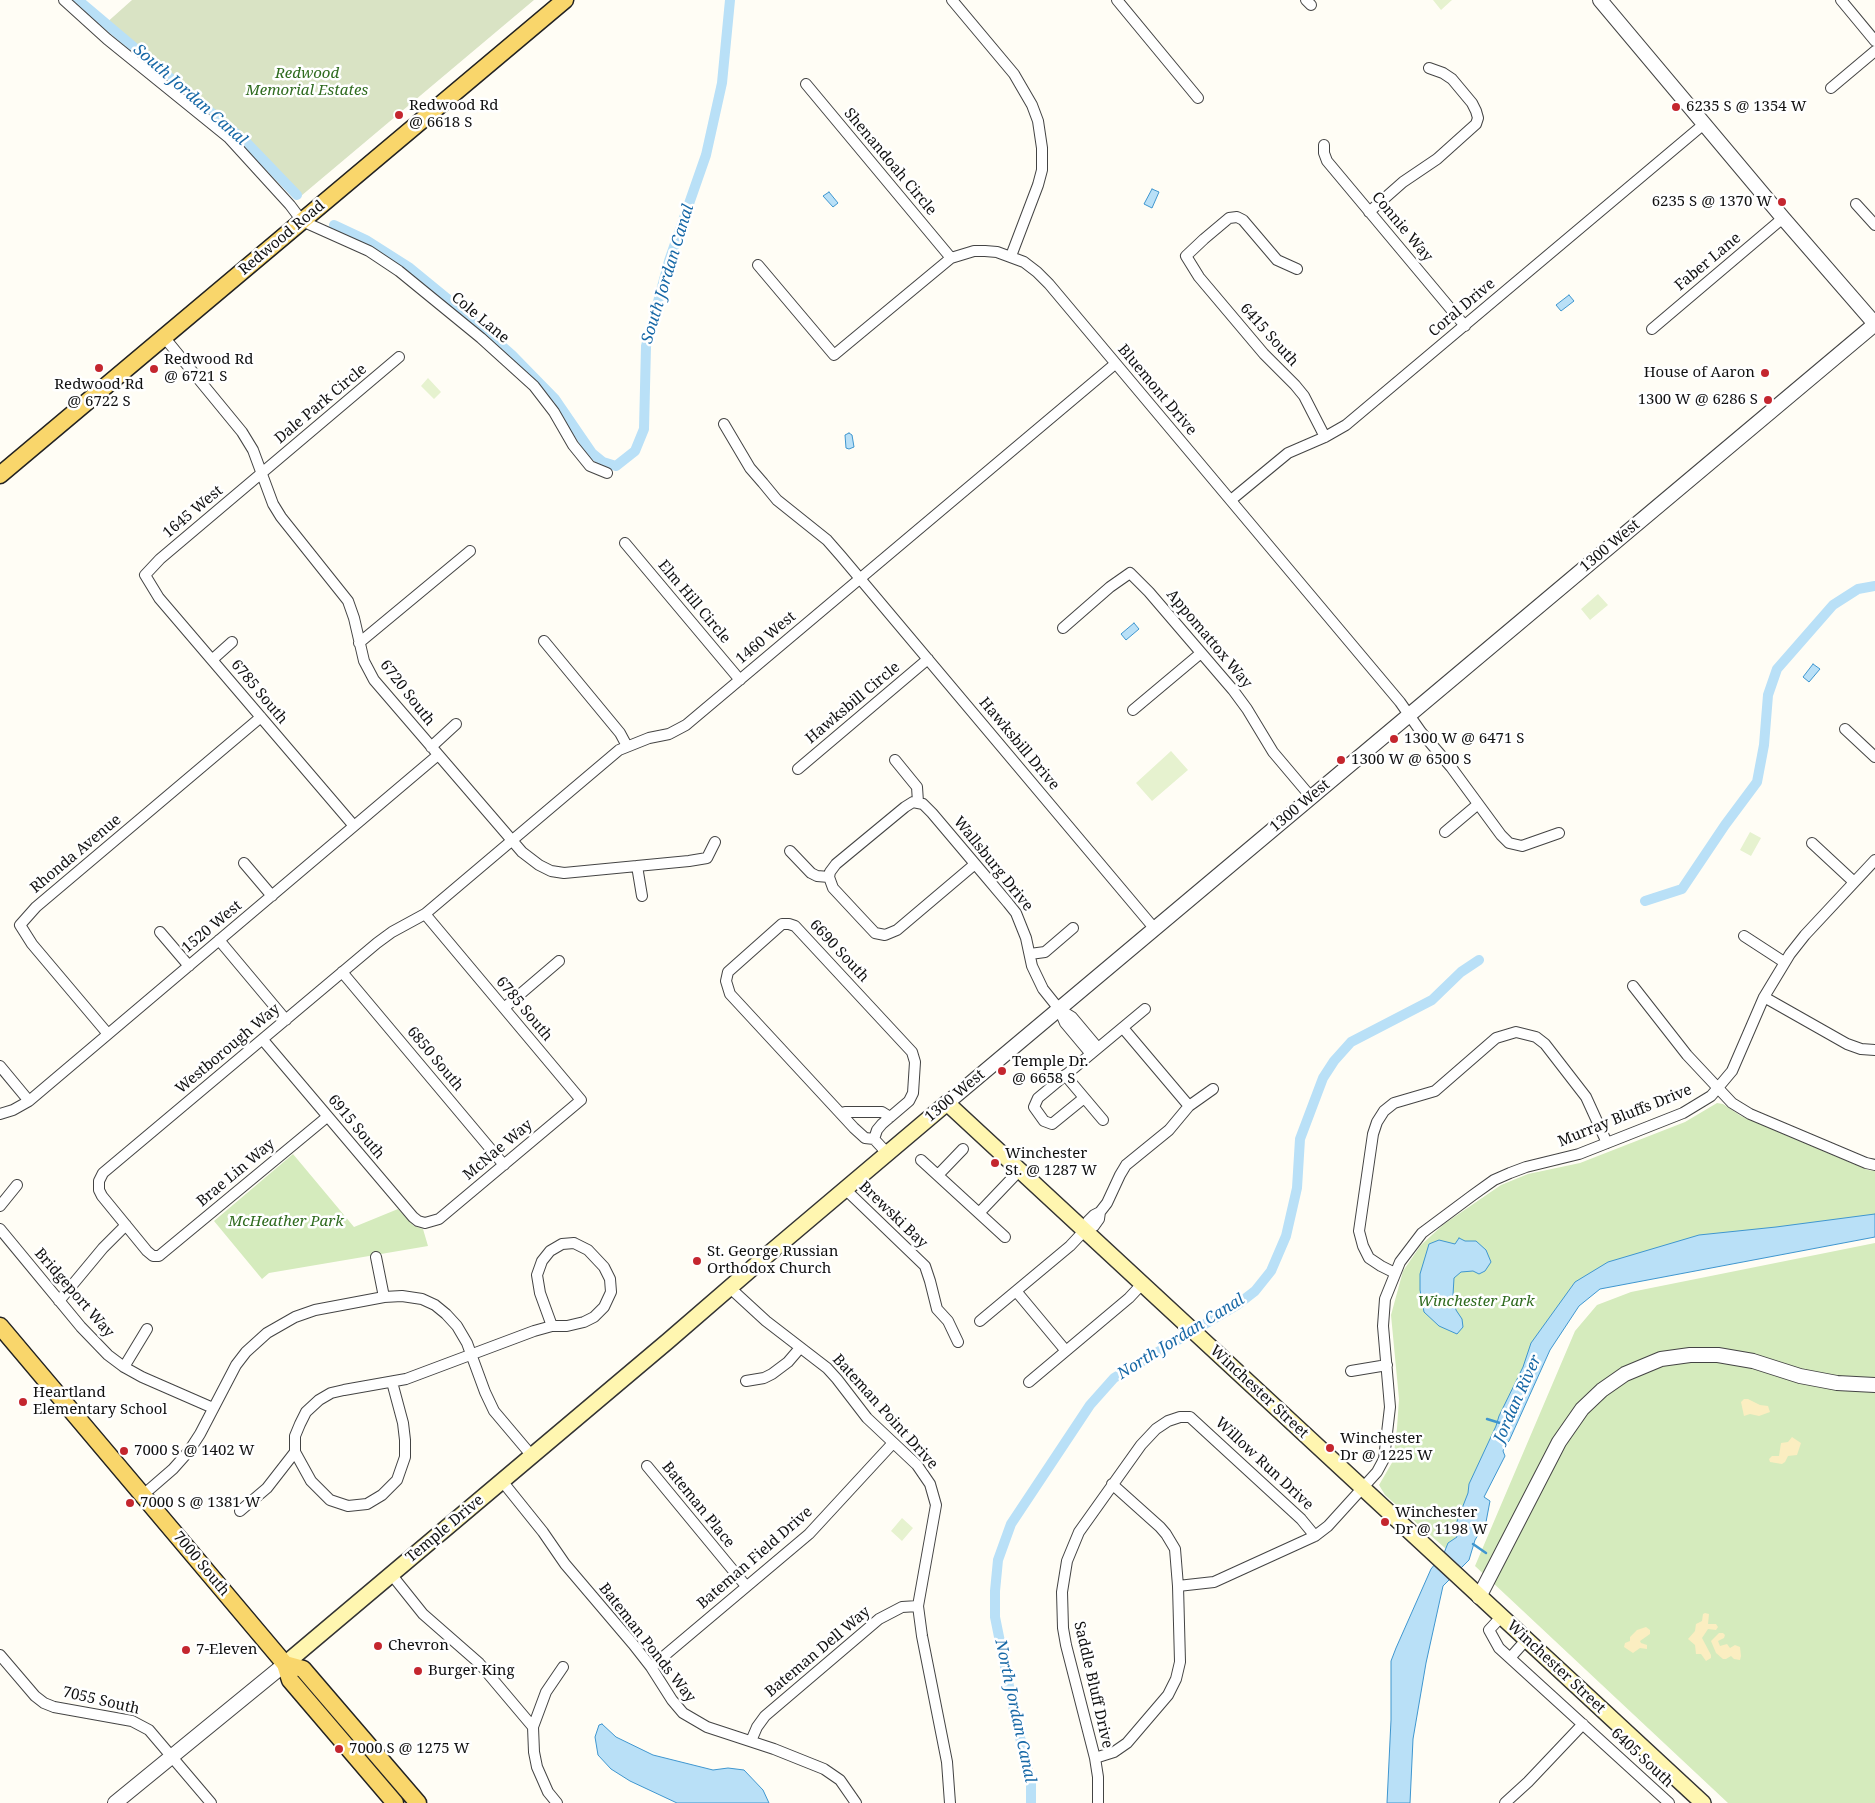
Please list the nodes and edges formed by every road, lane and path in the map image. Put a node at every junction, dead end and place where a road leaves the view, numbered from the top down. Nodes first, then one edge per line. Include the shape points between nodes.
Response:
1 (64, 0) edge
2 (565, 0) edge
3 (952, 0) edge
4 (1117, 0) edge
5 (1600, 0) edge
6 (1841, 0) edge
7 (1875, 41) edge
8 (1875, 51) edge
9 (1429, 68) dead end
10 (806, 84) dead end
11 (1831, 88) dead end
12 (1198, 98) dead end
13 (1704, 124) junction
14 (1324, 145) dead end
15 (1856, 204) dead end
16 (1369, 212) junction
17 (1783, 218) junction
18 (302, 221) junction
19 (1875, 225) edge
20 (1011, 256) junction
21 (952, 258) junction
22 (758, 266) dead end
23 (1297, 269) dead end
24 (1875, 324) edge
25 (1465, 326) junction
26 (1652, 329) dead end
27 (164, 337) junction
28 (399, 357) dead end
29 (1115, 364) junction
30 (724, 424) dead end
31 (1325, 437) junction
32 (262, 473) junction
33 (607, 473) dead end
34 (0, 476) edge
35 (1231, 500) junction
36 (625, 543) dead end
37 (470, 551) dead end
38 (145, 575) joint
39 (860, 579) junction
40 (1063, 628) dead end
41 (544, 641) dead end
42 (232, 642) dead end
43 (360, 642) junction
44 (1201, 653) junction
45 (213, 659) junction
46 (928, 659) junction
47 (740, 680) junction
48 (1133, 710) dead end
49 (1409, 715) junction
50 (261, 717) junction
51 (456, 724) dead end
52 (1845, 729) dead end
53 (627, 746) junction
54 (431, 747) junction
55 (438, 755) junction
56 (1875, 757) edge
57 (895, 760) dead end
58 (798, 769) dead end
59 (1311, 797) junction
60 (918, 802) junction
61 (1477, 805) junction
62 (354, 826) junction
63 (1445, 832) dead end
64 (1559, 833) dead end
65 (511, 841) junction
66 (715, 842) dead end
67 (1812, 843) dead end
68 (790, 851) dead end
69 (1875, 860) edge
70 (244, 863) dead end
71 (976, 864) junction
72 (637, 866) junction
73 (829, 877) junction
74 (1854, 882) junction
75 (272, 896) junction
76 (642, 896) dead end
77 (425, 914) junction
78 (1073, 928) dead end
79 (1154, 928) junction
80 (160, 932) dead end
81 (1744, 936) dead end
82 (219, 940) junction
83 (1030, 954) junction
84 (559, 961) dead end
85 (1784, 962) junction
86 (189, 966) junction
87 (342, 972) junction
88 (1633, 986) dead end
89 (1764, 997) junction
90 (504, 1008) junction
91 (1060, 1009) junction
92 (1145, 1009) dead end
93 (286, 1020) junction
94 (1124, 1028) junction
95 (108, 1034) junction
96 (263, 1040) junction
97 (1875, 1050) edge
98 (1094, 1051) junction
99 (0, 1066) edge
100 (1065, 1075) junction
101 (1718, 1088) junction
102 (1213, 1089) dead end
103 (1084, 1098) junction
104 (581, 1100) joint
105 (29, 1101) junction
106 (947, 1103) junction
107 (1189, 1106) junction
108 (840, 1113) junction
109 (0, 1114) edge
110 (327, 1117) junction
111 (890, 1117) junction
112 (1103, 1120) dead end
113 (874, 1139) junction
114 (1607, 1143) junction
115 (963, 1149) dead end
116 (887, 1153) junction
117 (921, 1160) dead end
118 (504, 1165) junction
119 (1875, 1166) edge
120 (1019, 1170) junction
121 (938, 1176) junction
122 (17, 1185) dead end
123 (845, 1189) junction
124 (0, 1206) edge
125 (979, 1214) junction
126 (432, 1222) joint
127 (126, 1225) junction
128 (0, 1229) edge
129 (1085, 1230) junction
130 (1004, 1237) dead end
131 (772, 1250) joint
132 (165, 1253) joint
133 (376, 1257) dead end
134 (1395, 1273) junction
135 (1143, 1283) junction
136 (729, 1288) junction
137 (1016, 1291) junction
138 (384, 1297) junction
139 (60, 1301) junction
140 (980, 1321) dead end
141 (0, 1326) edge
142 (552, 1326) junction
143 (147, 1329) dead end
144 (958, 1342) dead end
145 (800, 1348) junction
146 (1066, 1351) junction
147 (472, 1354) junction
148 (1386, 1365) junction
149 (124, 1367) junction
150 (1351, 1371) dead end
151 (746, 1381) dead end
152 (392, 1382) junction
153 (1029, 1382) dead end
154 (1875, 1385) edge
155 (213, 1408) junction
156 (1190, 1417) joint
157 (893, 1443) junction
158 (296, 1452) junction
159 (532, 1456) junction
160 (647, 1466) dead end
161 (502, 1481) junction
162 (1112, 1484) junction
163 (1363, 1488) junction
164 (143, 1495) junction
165 (240, 1511) dead end
166 (1316, 1536) junction
167 (391, 1574) junction
168 (746, 1586) junction
169 (1178, 1586) junction
170 (1479, 1597) junction
171 (918, 1606) junction
172 (1501, 1617) junction
173 (1526, 1640) junction
174 (0, 1656) edge
175 (1510, 1658) junction
176 (286, 1664) junction
177 (563, 1667) dead end
178 (651, 1667) junction
179 (1584, 1724) junction
180 (533, 1726) junction
181 (751, 1741) junction
182 (172, 1756) junction
183 (1095, 1758) junction
184 (552, 1802) edge
185 (115, 1803) edge
186 (211, 1803) edge
187 (395, 1803) edge
188 (418, 1803) edge
189 (856, 1803) edge
190 (950, 1803) edge
191 (1098, 1803) edge
192 (1505, 1803) edge
193 (1669, 1803) edge
194 (1703, 1803) edge

1 - 18 street via 228,137
2 - 18 main road, Redwood Road
3 - 20 street via 1014,74 1038,121 1042,170
4 - 12 street
5 - 13 street
6 - 7 street
8 - 11 street
9 - 16 street via 1452,79 1472,103 1478,118 1476,124 1438,159 1403,182
10 - 21 street, Shenandoah Circle
13 - 17 street
13 - 25 street, Coral Drive
14 - 16 street, Connie Way via 1327,161
15 - 19 street
16 - 25 street, Connie Way
17 - 24 street
17 - 26 street, Faber Lane
18 - 27 main road, Redwood Road
18 - 33 street, Cole Lane via 369,251 437,301 534,386 590,466
20 - 21 street, Bluemont Drive via 974,251
20 - 29 street, Bluemont Drive via 1037,272
21 - 22 street, Bluemont Drive via 834,355
23 - 31 street, 6415 South via 1277,260 1237,217 1229,218 1186,256 1199,277 1304,396
24 - 49 street, 1300 West
25 - 31 street, Coral Drive via 1346,425
27 - 32 street, 6720 South via 242,432
27 - 34 main road, Redwood Road
28 - 32 street, Dale Park Circle
29 - 35 street, Bluemont Drive
29 - 39 street, 1460 West
30 - 39 street, Hawksbill Drive via 750,468 777,500 827,540
31 - 35 street, Coral Drive via 1288,453
32 - 38 street, 1645 West
32 - 43 street, 6720 South via 281,517 348,601
35 - 49 street, Bluemont Drive
36 - 47 street, Elm Hill Circle
37 - 43 street
38 - 45 street, 6785 South via 159,598
39 - 46 street, Hawksbill Drive
39 - 47 street, 1460 West
40 - 44 street, Appomattox Way via 1130,574
41 - 53 street via 620,733
42 - 45 street
43 - 54 street, 6720 South via 364,661 374,680
44 - 48 street
44 - 59 street, Appomattox Way via 1237,696 1273,752
45 - 50 street, 6785 South
46 - 58 street, Hawksbill Circle
46 - 79 street, Hawksbill Drive
47 - 53 street, 1460 West via 679,730
49 - 59 street, 1300 West
49 - 61 street, Bluemont Drive
50 - 62 street, 6785 South
50 - 95 street, Rhonda Avenue via 36,907 20,925 32,944
51 - 54 street
52 - 56 street
53 - 65 street, 1460 West
54 - 55 street, 6720 South
55 - 62 street, 1520 West
55 - 65 street, 6720 South
57 - 60 street via 917,787
59 - 79 street, 1300 West
60 - 71 street, Wallsburg Drive via 932,813
60 - 73 street via 905,807 836,864
61 - 63 street
61 - 64 street, Bluemont Drive via 1501,836 1516,846
62 - 75 street, 1520 West
65 - 72 street, 6720 South via 530,859 551,871 564,873
65 - 77 street, 1460 West
66 - 72 street, 6720 South via 707,858
67 - 74 street
68 - 73 street via 811,873
69 - 74 street, Murray Bluffs Drive
70 - 75 street
71 - 73 street via 897,930 885,935 875,933 833,888
71 - 83 street, Wallsburg Drive via 1016,913
72 - 76 street
74 - 85 street, Murray Bluffs Drive
75 - 82 street, 1520 West
77 - 87 street, Westborough Way via 386,936
77 - 90 street, 6785 South
78 - 83 street via 1045,952
79 - 91 street, 1300 West
80 - 86 street
81 - 85 street
82 - 86 street, 1520 West
82 - 93 street
83 - 91 street, Wallsburg Drive via 1043,989
84 - 90 street
85 - 89 street, Murray Bluffs Drive
86 - 95 street, 1520 West
87 - 93 street, Westborough Way
87 - 118 street, 6850 South
88 - 101 street via 1686,1056
89 - 97 street via 1848,1044
89 - 101 street, Murray Bluffs Drive via 1732,1071
90 - 104 street, 6785 South
91 - 98 street, Wallsburg Drive via 1072,1017
91 - 106 street, 1300 West
92 - 94 street
93 - 96 street, Westborough Way
94 - 98 street
94 - 107 street
95 - 105 street, 1520 West
96 - 110 street, 6915 South
96 - 127 street, Westborough Way via 103,1173 98,1186 102,1196
98 - 100 street
99 - 105 street
100 - 103 street
100 - 103 street via 1038,1098 1035,1110 1040,1117 1052,1124
101 - 114 street, Murray Bluffs Drive via 1694,1108
101 - 119 street via 1732,1103 1750,1114
102 - 107 street
103 - 112 street
104 - 118 street, McNae Way
105 - 109 street, 1520 West
106 - 116 main road, 1300 West
106 - 120 main road, Winchester Street
107 - 129 street via 1169,1130 1126,1165 1107,1203 1088,1221
108 - 111 street via 882,1112
108 - 111 street, 6690 South via 730,994 726,981 728,972 782,924 795,926 912,1052 915,1062 913,1093 909,1101
108 - 113 street, 6690 South via 865,1138
110 - 126 street, 6915 South via 412,1217 418,1222
110 - 132 street, Brae Lin Way
111 - 113 street, 6690 South via 877,1130
113 - 116 street, 6690 South
114 - 134 street, Murray Bluffs Drive via 1494,1180 1422,1233 1406,1252
114 - 134 street via 1582,1091 1545,1044 1536,1037 1516,1032 1496,1038 1435,1091 1394,1103 1377,1122 1359,1232 1369,1258
115 - 121 street
116 - 123 main road, 1300 West
117 - 121 street
118 - 126 street, McNae Way
120 - 125 street
120 - 129 main road, Winchester Street
121 - 125 street
122 - 124 street
123 - 131 main road, 1300 West
123 - 144 street, Brewski Bay via 925,1266 936,1309 948,1321
125 - 130 street
127 - 132 street, Westborough Way via 153,1256
127 - 139 street via 102,1248
128 - 139 street, Bridgeport Way
129 - 135 main road, Winchester Street
129 - 137 street
131 - 136 main road, Temple Drive
133 - 138 street
134 - 148 street, Murray Bluffs Drive via 1384,1311
135 - 146 street
135 - 163 main road, Winchester Street
136 - 145 street, Bateman Point Drive
136 - 159 main road, Temple Drive
137 - 140 street
137 - 146 street
138 - 147 street via 413,1297 435,1305 457,1326
138 - 155 street via 315,1310 277,1326 236,1365
139 - 149 street, Bridgeport Way via 94,1342
141 - 164 main road, 7000 South
142 - 142 street via 567,1326 594,1317 604,1307 611,1292 610,1279 604,1268 588,1250 574,1243 562,1244 550,1251 537,1275
142 - 147 street
143 - 149 street
145 - 151 street via 772,1374
145 - 157 street, Bateman Point Drive via 837,1379 867,1418
146 - 153 street
147 - 152 street
147 - 159 street via 494,1411
148 - 150 street
148 - 163 street, Murray Bluffs Drive via 1390,1407 1387,1446 1381,1466
149 - 155 street, Bridgeport Way
152 - 158 street via 344,1390 319,1400 306,1412 300,1424 295,1436
152 - 158 street via 403,1423 406,1457 397,1480 382,1495 366,1504 348,1506 330,1500 311,1481
154 - 170 street via 1837,1383 1800,1376 1718,1354 1662,1359 1625,1374 1582,1409 1559,1442
155 - 164 street via 189,1450
156 - 162 street, Saddle Bluff Drive via 1174,1419 1156,1429
156 - 166 street, Willow Run Drive
157 - 168 street, Bateman Field Drive via 809,1534
157 - 171 street, Bateman Point Drive via 924,1474 936,1505
158 - 165 street via 267,1488
159 - 161 main road, Temple Drive
160 - 168 street, Bateman Place
161 - 167 main road, Temple Drive
161 - 178 street, Bateman Ponds Way via 565,1564
162 - 169 street via 1171,1541 1176,1556
162 - 183 street, Saddle Bluff Drive via 1077,1537 1065,1571 1062,1592 1065,1636
163 - 166 street, Murray Bluffs Drive
163 - 170 main road, Winchester Street
164 - 176 main road, 7000 South
166 - 169 street, Murray Bluffs Drive via 1214,1582
167 - 176 main road, Temple Drive
167 - 180 street via 422,1614 478,1664
168 - 178 street, Bateman Field Drive
169 - 183 street via 1180,1662 1172,1688 1127,1743 1114,1752
170 - 172 main road, Winchester Street
171 - 181 street, Bateman Dell Way via 893,1610 879,1619 765,1716
171 - 190 street, Bateman Point Drive via 947,1762
172 - 173 main road, Winchester Street
172 - 175 street, 6405 South via 1489,1630 1499,1648
173 - 175 street
173 - 194 main road, Winchester Street
174 - 182 street, 7055 South via 44,1703 132,1721 149,1730
175 - 179 street, 6405 South
176 - 182 street, Temple Drive
176 - 187 main road, 7000 South via 290,1680
176 - 188 main road, 7000 South via 303,1669
177 - 180 street via 546,1692
178 - 181 street, Bateman Ponds Way via 672,1700 688,1717 707,1727
179 - 192 street
179 - 193 street, 6405 South
180 - 184 street via 536,1767
181 - 189 street, Bateman Ponds Way via 824,1769 840,1780
182 - 185 street, Temple Drive
182 - 186 street, 7055 South
183 - 191 street, Saddle Bluff Drive

